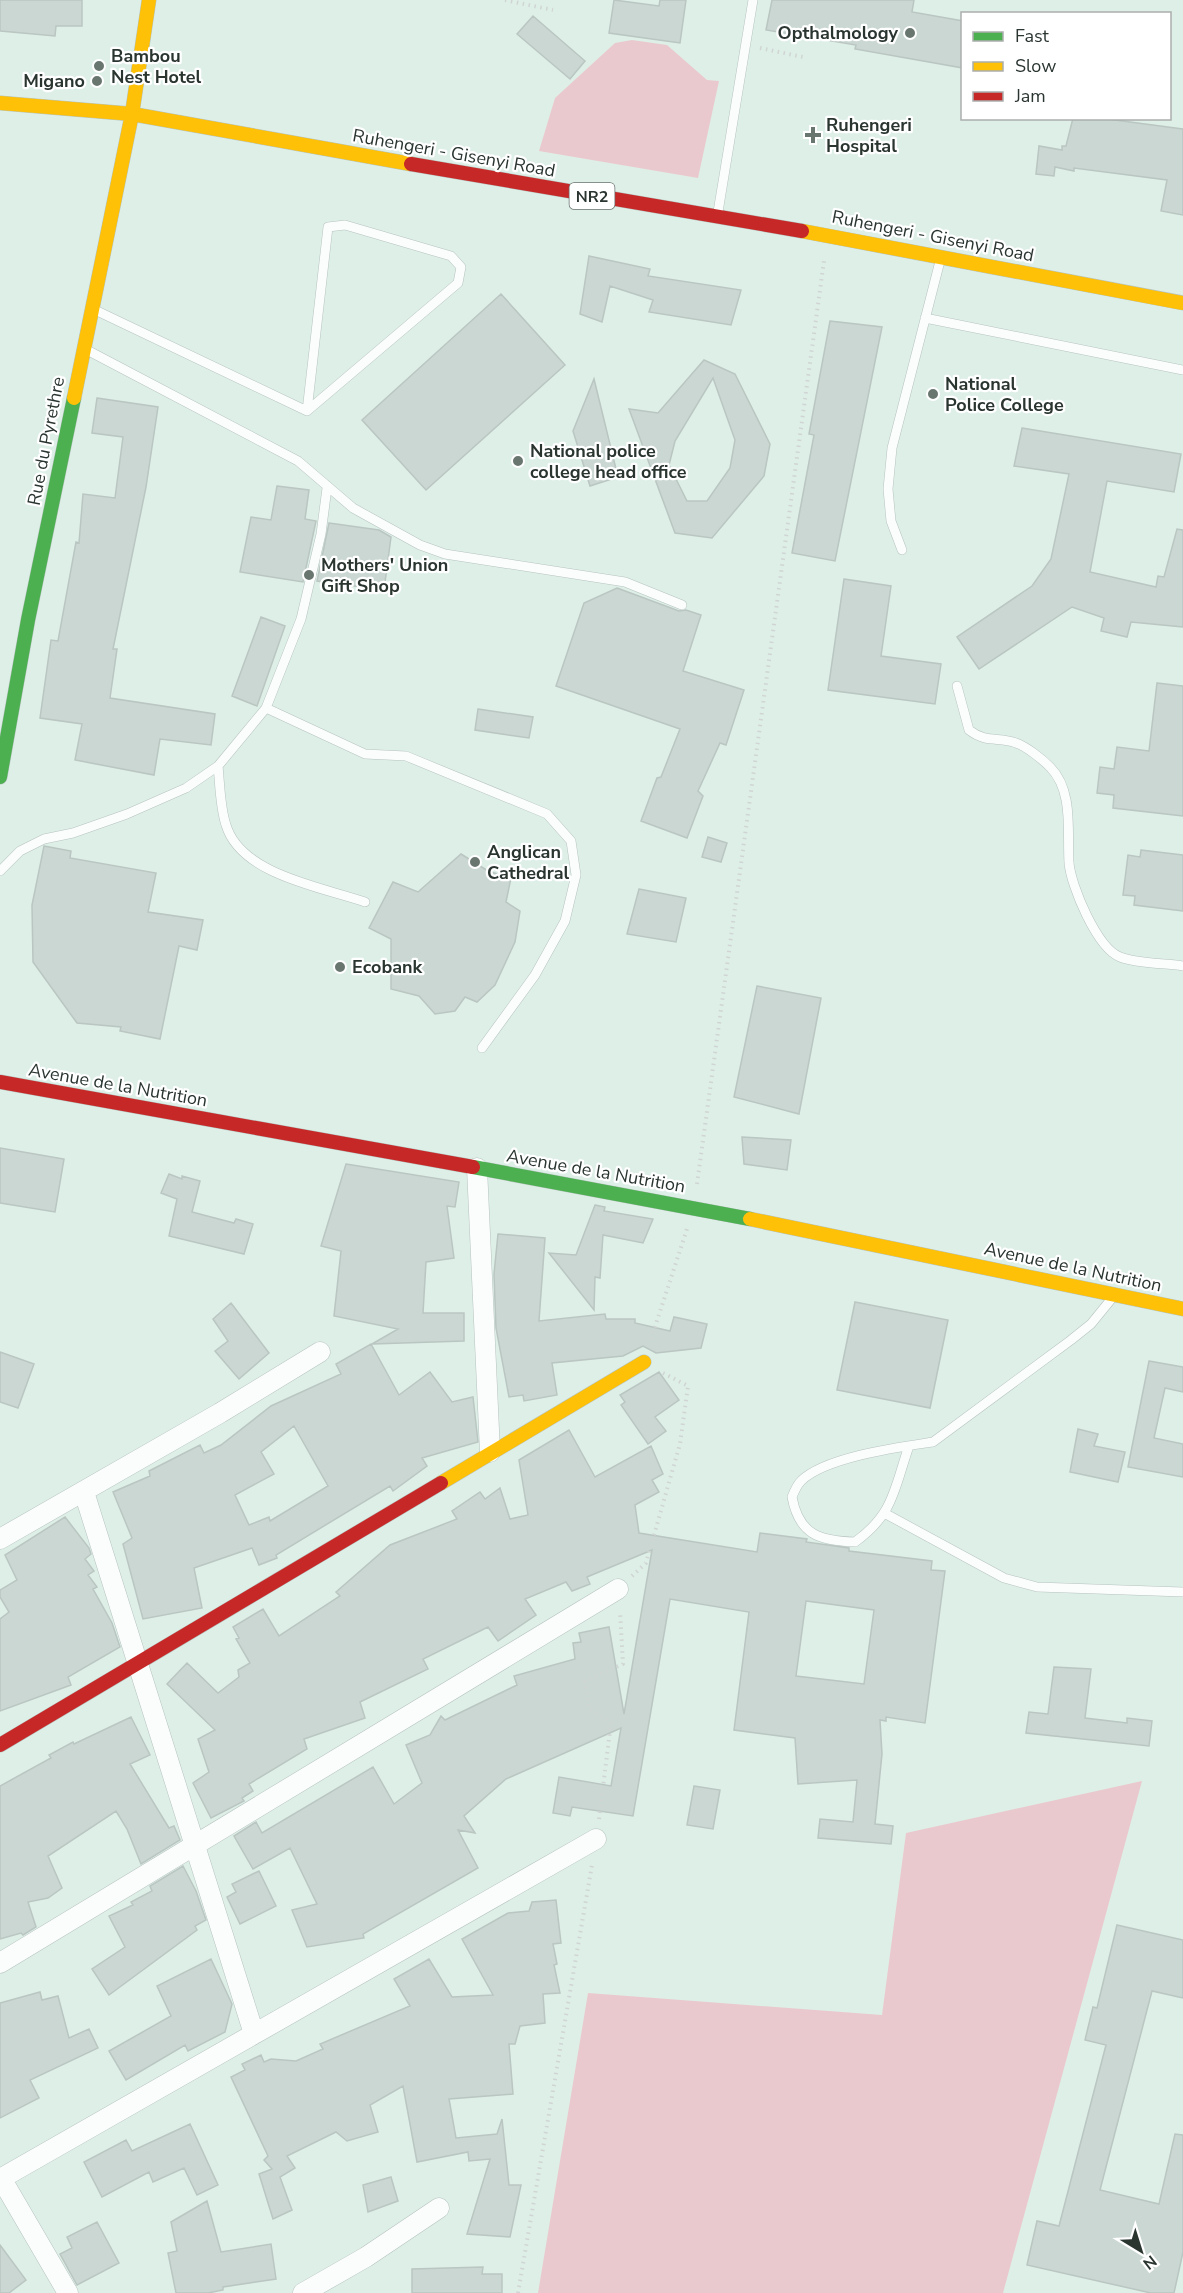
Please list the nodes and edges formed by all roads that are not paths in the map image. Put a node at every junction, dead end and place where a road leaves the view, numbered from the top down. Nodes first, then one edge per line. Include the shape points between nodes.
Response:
1 (149, 0) edge
2 (753, 0) edge
3 (0, 103) edge
4 (132, 114) junction
5 (717, 218) junction
6 (941, 255) junction
7 (1183, 303) edge
8 (91, 309) junction
9 (925, 318) junction
10 (83, 348) junction
11 (1183, 370) edge
12 (307, 411) junction
13 (327, 488) junction
14 (902, 550) dead end
15 (682, 605) dead end
16 (957, 686) dead end
17 (266, 708) junction
18 (218, 766) junction
19 (0, 777) edge
20 (0, 871) edge
21 (365, 902) dead end
22 (1183, 966) edge
23 (482, 1048) dead end
24 (0, 1082) edge
25 (477, 1168) junction
26 (1117, 1293) junction
27 (1183, 1309) edge
28 (320, 1352) dead end
29 (644, 1362) road end
30 (909, 1446) junction
31 (490, 1452) junction
32 (84, 1492) junction
33 (886, 1514) junction
34 (0, 1539) edge
35 (618, 1589) road end
36 (1183, 1592) edge
37 (139, 1666) junction
38 (0, 1745) edge
39 (596, 1839) road end
40 (195, 1846) junction
41 (0, 1963) edge
42 (254, 2034) junction
43 (1, 2178) edge
44 (439, 2208) dead end
45 (68, 2293) edge
46 (303, 2293) edge

1 - 4 main road, Rue du Pyrethre
2 - 5 lane
3 - 4 main road, Ruhengeri - Gisenyi Road / NR2
4 - 5 main road, Ruhengeri - Gisenyi Road / NR2
4 - 8 main road, Rue du Pyrethre
5 - 6 main road, Ruhengeri - Gisenyi Road / NR2
6 - 7 main road, Ruhengeri - Gisenyi Road / NR2
6 - 9 lane
8 - 10 main road, Rue du Pyrethre
8 - 12 lane
9 - 11 lane
9 - 14 lane via 892,448 888,489 891,521
10 - 13 lane via 298,461
10 - 19 main road, Rue du Pyrethre
12 - 12 lane via 328,227 345,225 451,256 461,267 458,283
13 - 15 lane via 420,545 445,554 625,582
13 - 17 lane via 320,542 301,619
16 - 22 lane via 969,730 988,740 1016,742 1050,767 1061,785 1068,807 1070,866 1102,944 1119,957
17 - 18 lane
17 - 23 lane via 365,754 406,756 547,814 571,841 576,875 565,921 535,975
18 - 20 lane via 186,788 127,814 44,839 20,851
18 - 21 lane via 226,826 238,848 262,868
24 - 25 main road, Avenue de la Nutrition
25 - 26 main road, Avenue de la Nutrition via 694,1207
25 - 31 street
26 - 27 main road, Avenue de la Nutrition
26 - 30 lane via 1071,1340 933,1442
28 - 32 street
29 - 31 main road
30 - 33 lane
30 - 33 lane via 869,1452 820,1470 800,1481 792,1497 794,1511 818,1538 855,1542
31 - 37 main road
32 - 34 street
32 - 37 street
33 - 36 lane via 1004,1578 1037,1587
35 - 40 street
37 - 38 main road
37 - 40 street
39 - 42 street
40 - 41 street
40 - 42 street
42 - 43 street
43 - 45 street
44 - 46 street

